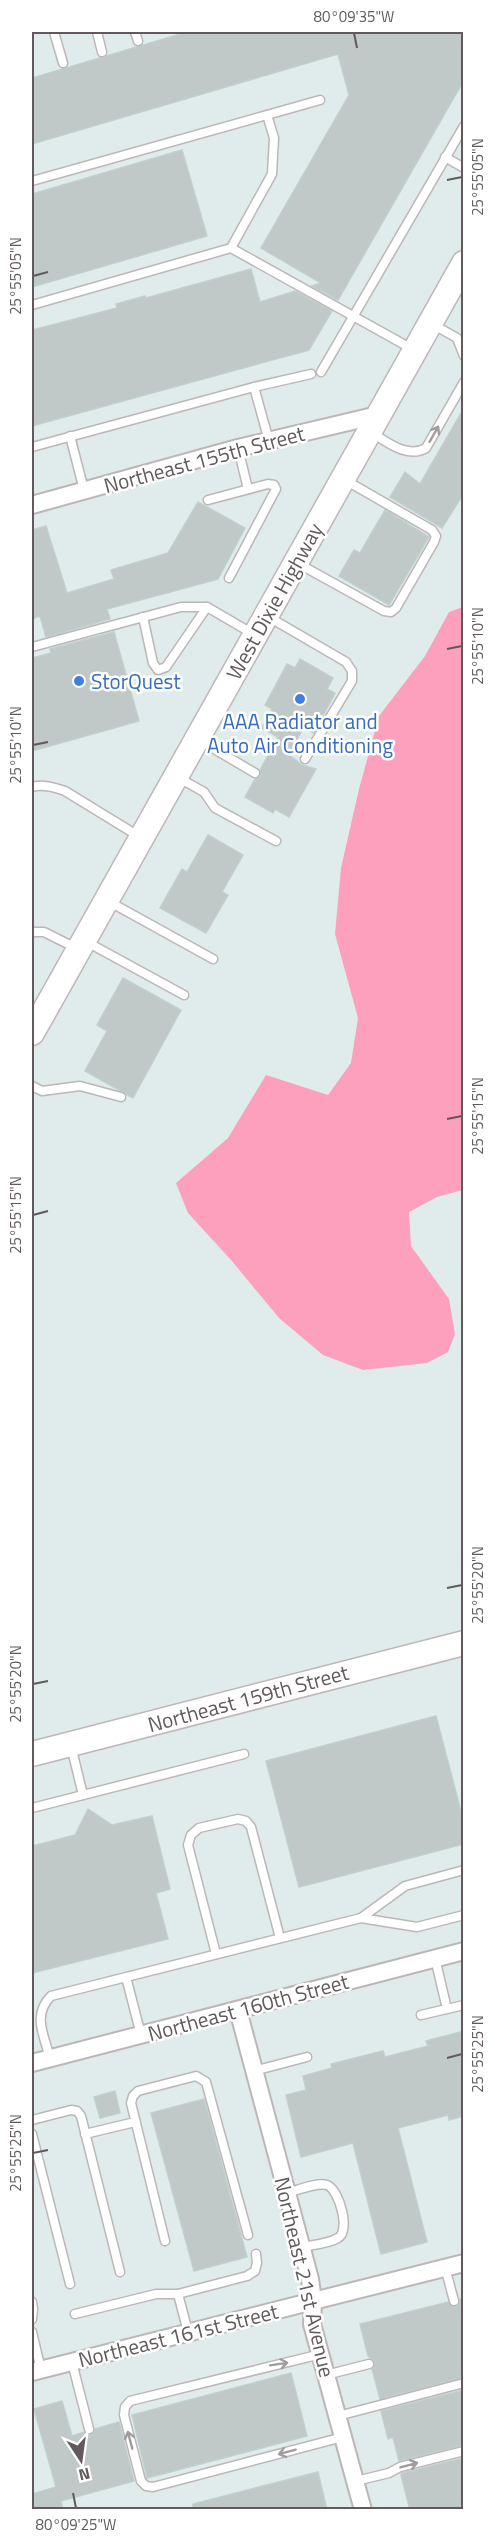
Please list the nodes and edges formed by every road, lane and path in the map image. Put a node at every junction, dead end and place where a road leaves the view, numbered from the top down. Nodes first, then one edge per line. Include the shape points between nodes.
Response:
1 (54, 32) edge
2 (97, 32) edge
3 (102, 52) dead end
4 (63, 63) dead end
5 (320, 100) dead end
6 (267, 115) junction
7 (464, 126) edge
8 (445, 157) junction
9 (464, 168) edge
10 (32, 182) edge
11 (231, 248) junction
12 (464, 263) edge
13 (32, 305) edge
14 (354, 315) junction
15 (429, 323) junction
16 (414, 350) junction
17 (464, 356) edge
18 (321, 372) dead end
19 (311, 374) dead end
20 (464, 382) edge
21 (254, 387) junction
22 (373, 423) junction
23 (70, 436) junction
24 (268, 441) junction
25 (32, 447) edge
26 (238, 448) junction
27 (342, 479) junction
28 (248, 489) junction
29 (84, 490) junction
30 (208, 500) dead end
31 (32, 505) edge
32 (296, 562) junction
33 (229, 578) dead end
34 (207, 607) junction
35 (143, 617) junction
36 (260, 625) junction
37 (32, 647) edge
38 (196, 739) junction
39 (305, 759) dead end
40 (255, 773) dead end
41 (176, 776) junction
42 (32, 787) edge
43 (142, 837) junction
44 (276, 841) dead end
45 (106, 900) junction
46 (32, 932) edge
47 (81, 945) junction
48 (213, 959) dead end
49 (184, 995) dead end
50 (32, 1033) edge
51 (32, 1086) edge
52 (120, 1097) dead end
53 (464, 1642) edge
54 (71, 1744) junction
55 (32, 1754) edge
56 (244, 1754) dead end
57 (83, 1795) junction
58 (32, 1808) edge
59 (464, 1870) edge
60 (464, 1915) edge
61 (361, 1918) junction
62 (280, 1938) junction
63 (464, 1951) edge
64 (216, 1954) junction
65 (435, 1958) junction
66 (126, 1977) junction
67 (464, 2005) edge
68 (447, 2009) junction
69 (238, 2010) junction
70 (421, 2015) dead end
71 (141, 2036) junction
72 (307, 2057) dead end
73 (50, 2058) junction
74 (32, 2063) edge
75 (254, 2071) junction
76 (32, 2120) edge
77 (135, 2122) junction
78 (32, 2134) edge
79 (85, 2134) junction
80 (287, 2193) junction
81 (248, 2235) dead end
82 (165, 2241) dead end
83 (302, 2247) junction
84 (256, 2254) dead end
85 (464, 2263) edge
86 (445, 2267) junction
87 (120, 2272) dead end
88 (70, 2284) dead end
89 (178, 2294) junction
90 (313, 2301) junction
91 (453, 2301) dead end
92 (32, 2302) edge
93 (75, 2314) dead end
94 (32, 2319) edge
95 (188, 2332) junction
96 (32, 2337) edge
97 (321, 2354) junction
98 (72, 2362) junction
99 (369, 2364) dead end
100 (36, 2371) edge
101 (326, 2375) junction
102 (464, 2383) edge
103 (338, 2416) junction
104 (89, 2429) dead end
105 (343, 2437) junction
106 (464, 2451) edge
107 (356, 2481) junction
108 (363, 2510) edge

1 - 4 lane
2 - 3 lane
5 - 6 lane
6 - 10 lane
6 - 11 lane via 274,138 272,174
7 - 8 lane
8 - 9 lane
8 - 14 lane
11 - 13 lane
11 - 14 lane
12 - 15 main road, West Dixie Highway
14 - 16 lane
14 - 18 lane
15 - 16 main road, West Dixie Highway
15 - 17 lane via 457,338
16 - 22 main road, West Dixie Highway
19 - 21 lane
22 -> 20 lane via 397,448 421,451
21 - 23 lane
21 - 24 lane
22 - 24 street, Northeast 155th Street
22 - 27 main road, West Dixie Highway
23 - 25 lane
23 - 29 lane
24 - 26 street, Northeast 155th Street
26 - 28 lane
26 - 29 street, Northeast 155th Street
27 - 32 main road, West Dixie Highway
27 - 32 lane via 432,530 435,543 391,612
28 - 30 lane
28 - 33 lane via 268,484 276,489
29 - 31 street, Northeast 155th Street
32 - 36 main road, West Dixie Highway
34 - 35 lane via 181,607
34 - 35 lane via 166,667 158,670
34 - 36 lane
35 - 37 lane
36 - 38 main road, West Dixie Highway
36 - 39 lane via 346,662 352,671 352,681
38 - 40 lane
38 - 41 main road, West Dixie Highway
41 - 43 main road, West Dixie Highway
41 - 44 lane via 204,792 215,808
42 - 43 lane via 65,791
43 - 45 main road, West Dixie Highway
45 - 47 main road, West Dixie Highway
45 - 48 lane
46 - 47 lane via 44,932
47 - 49 lane
47 - 50 main road, West Dixie Highway
51 - 52 lane via 42,1091 80,1086
53 - 54 main road, Northeast 159th Street
54 - 55 main road, Northeast 159th Street
54 - 57 lane
56 - 57 lane
57 - 58 lane
59 - 61 lane via 405,1886
60 - 61 lane via 417,1927
61 - 62 lane
62 - 64 lane
62 - 64 lane via 251,1827 238,1819 199,1828 188,1845
63 - 65 street, Northeast 160th Street
64 - 66 lane
65 - 68 lane
65 - 69 street, Northeast 160th Street
66 - 71 lane
66 - 73 lane via 51,1996 42,2005 39,2016
67 - 68 lane
68 - 70 lane
69 - 71 street, Northeast 160th Street
69 - 75 street, Northeast 21st Avenue
71 - 73 street, Northeast 160th Street
72 - 75 lane
73 - 74 street, Northeast 160th Street
75 - 80 street, Northeast 21st Avenue
76 - 79 lane via 77,2111
77 - 79 lane
77 - 81 lane via 130,2103 138,2091 196,2076 206,2082
77 - 82 lane
78 - 88 lane
79 - 87 lane
80 - 83 street, Northeast 21st Avenue
80 - 83 lane via 324,2184 336,2193 345,2226 343,2233 338,2238
83 - 90 street, Northeast 21st Avenue
84 - 89 lane via 255,2271 247,2276
85 - 86 street, Northeast 161st Street
86 - 90 street, Northeast 161st Street
86 - 91 lane
89 - 93 lane via 156,2294
89 - 95 lane
90 - 95 street, Northeast 161st Street
90 - 97 street, Northeast 21st Avenue via 312,2324
92 - 94 lane
95 - 98 street, Northeast 161st Street
96 - 100 lane
97 - 101 street, Northeast 21st Avenue
105 -> 97 lane via 153,2487 141,2481 124,2415 130,2401
98 - 100 street, Northeast 161st Street
98 - 104 lane
99 - 101 lane
101 - 103 street, Northeast 21st Avenue
102 - 103 lane
103 - 105 street, Northeast 21st Avenue
105 - 107 street, Northeast 21st Avenue
107 -> 106 lane
107 - 108 street, Northeast 21st Avenue

